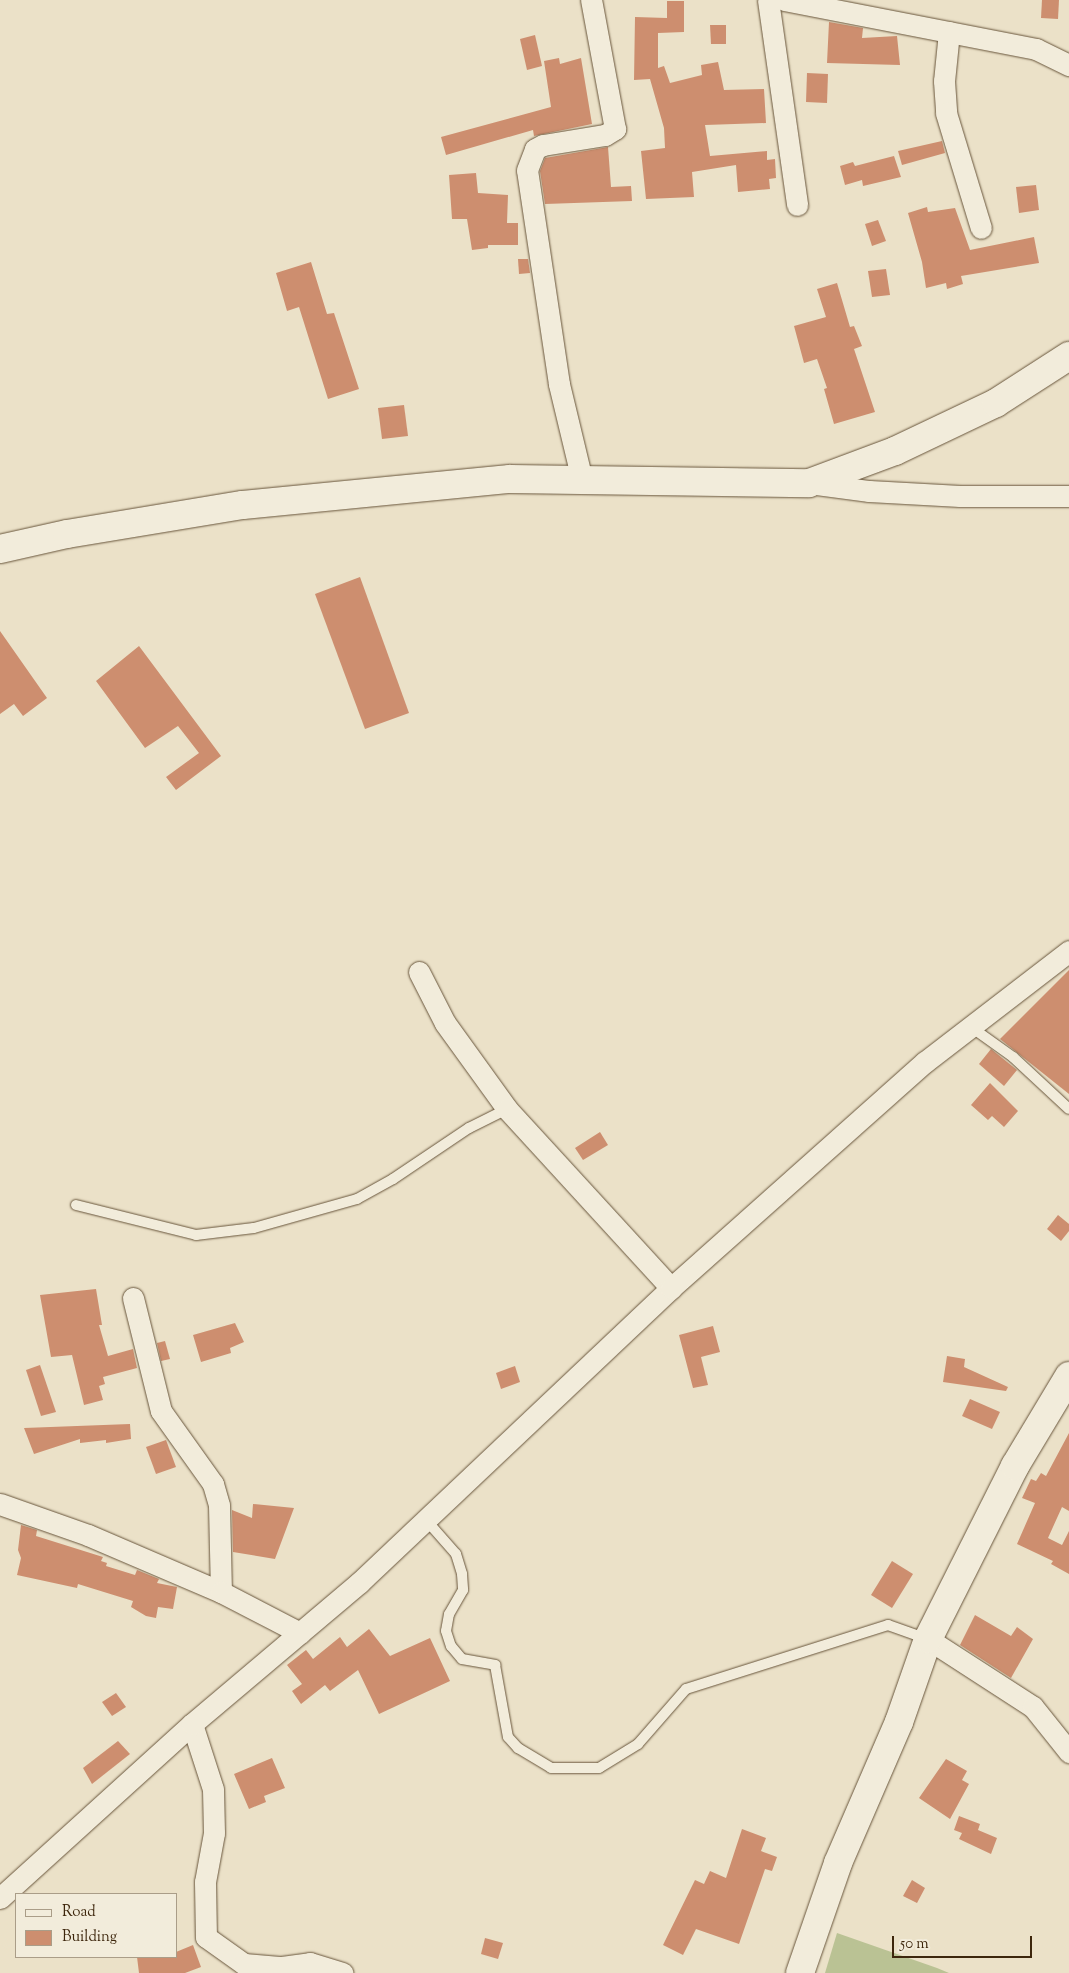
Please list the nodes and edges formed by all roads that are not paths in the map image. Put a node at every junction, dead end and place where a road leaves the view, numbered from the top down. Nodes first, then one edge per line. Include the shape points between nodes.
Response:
1 (591, 0) edge
2 (768, 0) edge
3 (784, 0) edge
4 (949, 32) junction
5 (1069, 65) edge
6 (797, 205) dead end
7 (981, 228) dead end
8 (1069, 356) edge
9 (582, 480) junction
10 (809, 483) junction
11 (1069, 496) edge
12 (0, 549) edge
13 (1069, 951) edge
14 (419, 972) dead end
15 (971, 1027) junction
16 (507, 1109) junction
17 (1069, 1109) edge
18 (76, 1205) dead end
19 (672, 1288) junction
20 (133, 1298) dead end
21 (1069, 1376) edge
22 (0, 1504) edge
23 (427, 1521) junction
24 (221, 1592) junction
25 (300, 1633) junction
26 (928, 1639) junction
27 (192, 1724) junction
28 (1069, 1752) edge
29 (0, 1898) edge
30 (342, 1973) edge
31 (800, 1973) edge

1 - 9 street via 615,129 605,135 543,145 535,149 527,170 559,384
2 - 6 street
3 - 4 street via 868,19 912,23
4 - 5 street via 1036,49
4 - 7 street via 944,81 946,113
8 - 10 street via 987,407 895,452
9 - 10 street
9 - 12 street via 510,479 243,505 67,534
10 - 11 street via 869,491 960,496
13 - 15 street
14 - 16 street via 446,1023
15 - 17 lane via 1013,1057
15 - 19 street via 925,1062
16 - 18 lane via 469,1128 357,1199 254,1228 196,1235
16 - 19 street
19 - 23 street
20 - 24 street via 161,1411 213,1484 219,1505
21 - 26 street via 1015,1466
22 - 24 street via 88,1535
23 - 25 street
23 - 26 lane via 456,1554 462,1574 463,1590 449,1614 446,1631 450,1646 462,1659 495,1665 508,1737 518,1748 551,1768 599,1768 638,1744 686,1689 888,1625
24 - 25 street
25 - 27 street
26 - 28 street via 1033,1707
26 - 31 street via 899,1722 838,1863
27 - 29 street
27 - 30 street via 213,1789 214,1833 205,1882 206,1937 244,1964 282,1968 310,1962

